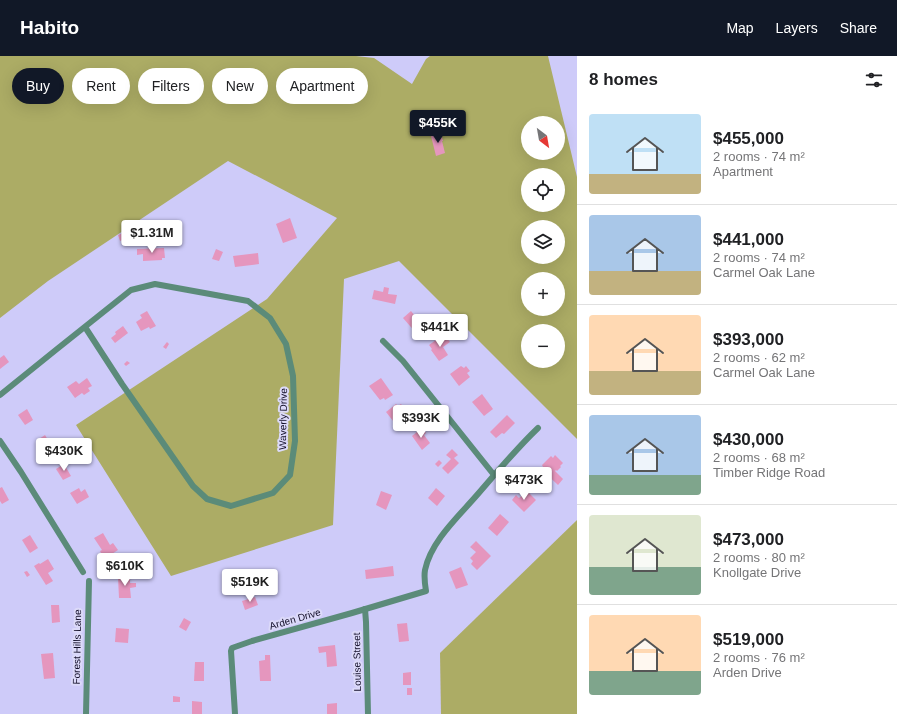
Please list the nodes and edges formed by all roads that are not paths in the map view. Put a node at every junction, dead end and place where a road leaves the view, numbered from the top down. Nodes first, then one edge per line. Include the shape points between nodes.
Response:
1 (85, 327) junction
2 (383, 341) dead end
3 (0, 395) edge
4 (538, 428) dead end
5 (0, 441) edge
6 (494, 475) junction
7 (82, 572) dead end
8 (89, 581) dead end
9 (365, 609) junction
10 (86, 714) edge
11 (235, 714) edge
12 (368, 714) edge

1 - 1 street, Waverly Drive via 131,290 155,284 248,301 270,318 286,344 293,376 295,441 290,475 274,493 231,506 207,499 194,486
1 - 3 street, Waverly Drive
2 - 6 street via 403,361
4 - 6 street
5 - 7 street
6 - 9 street, Arden Drive via 440,537 425,570 426,591
8 - 10 street, Forest Hills Lane
9 - 11 street, Arden Drive via 232,648
9 - 12 street, Louise Street

